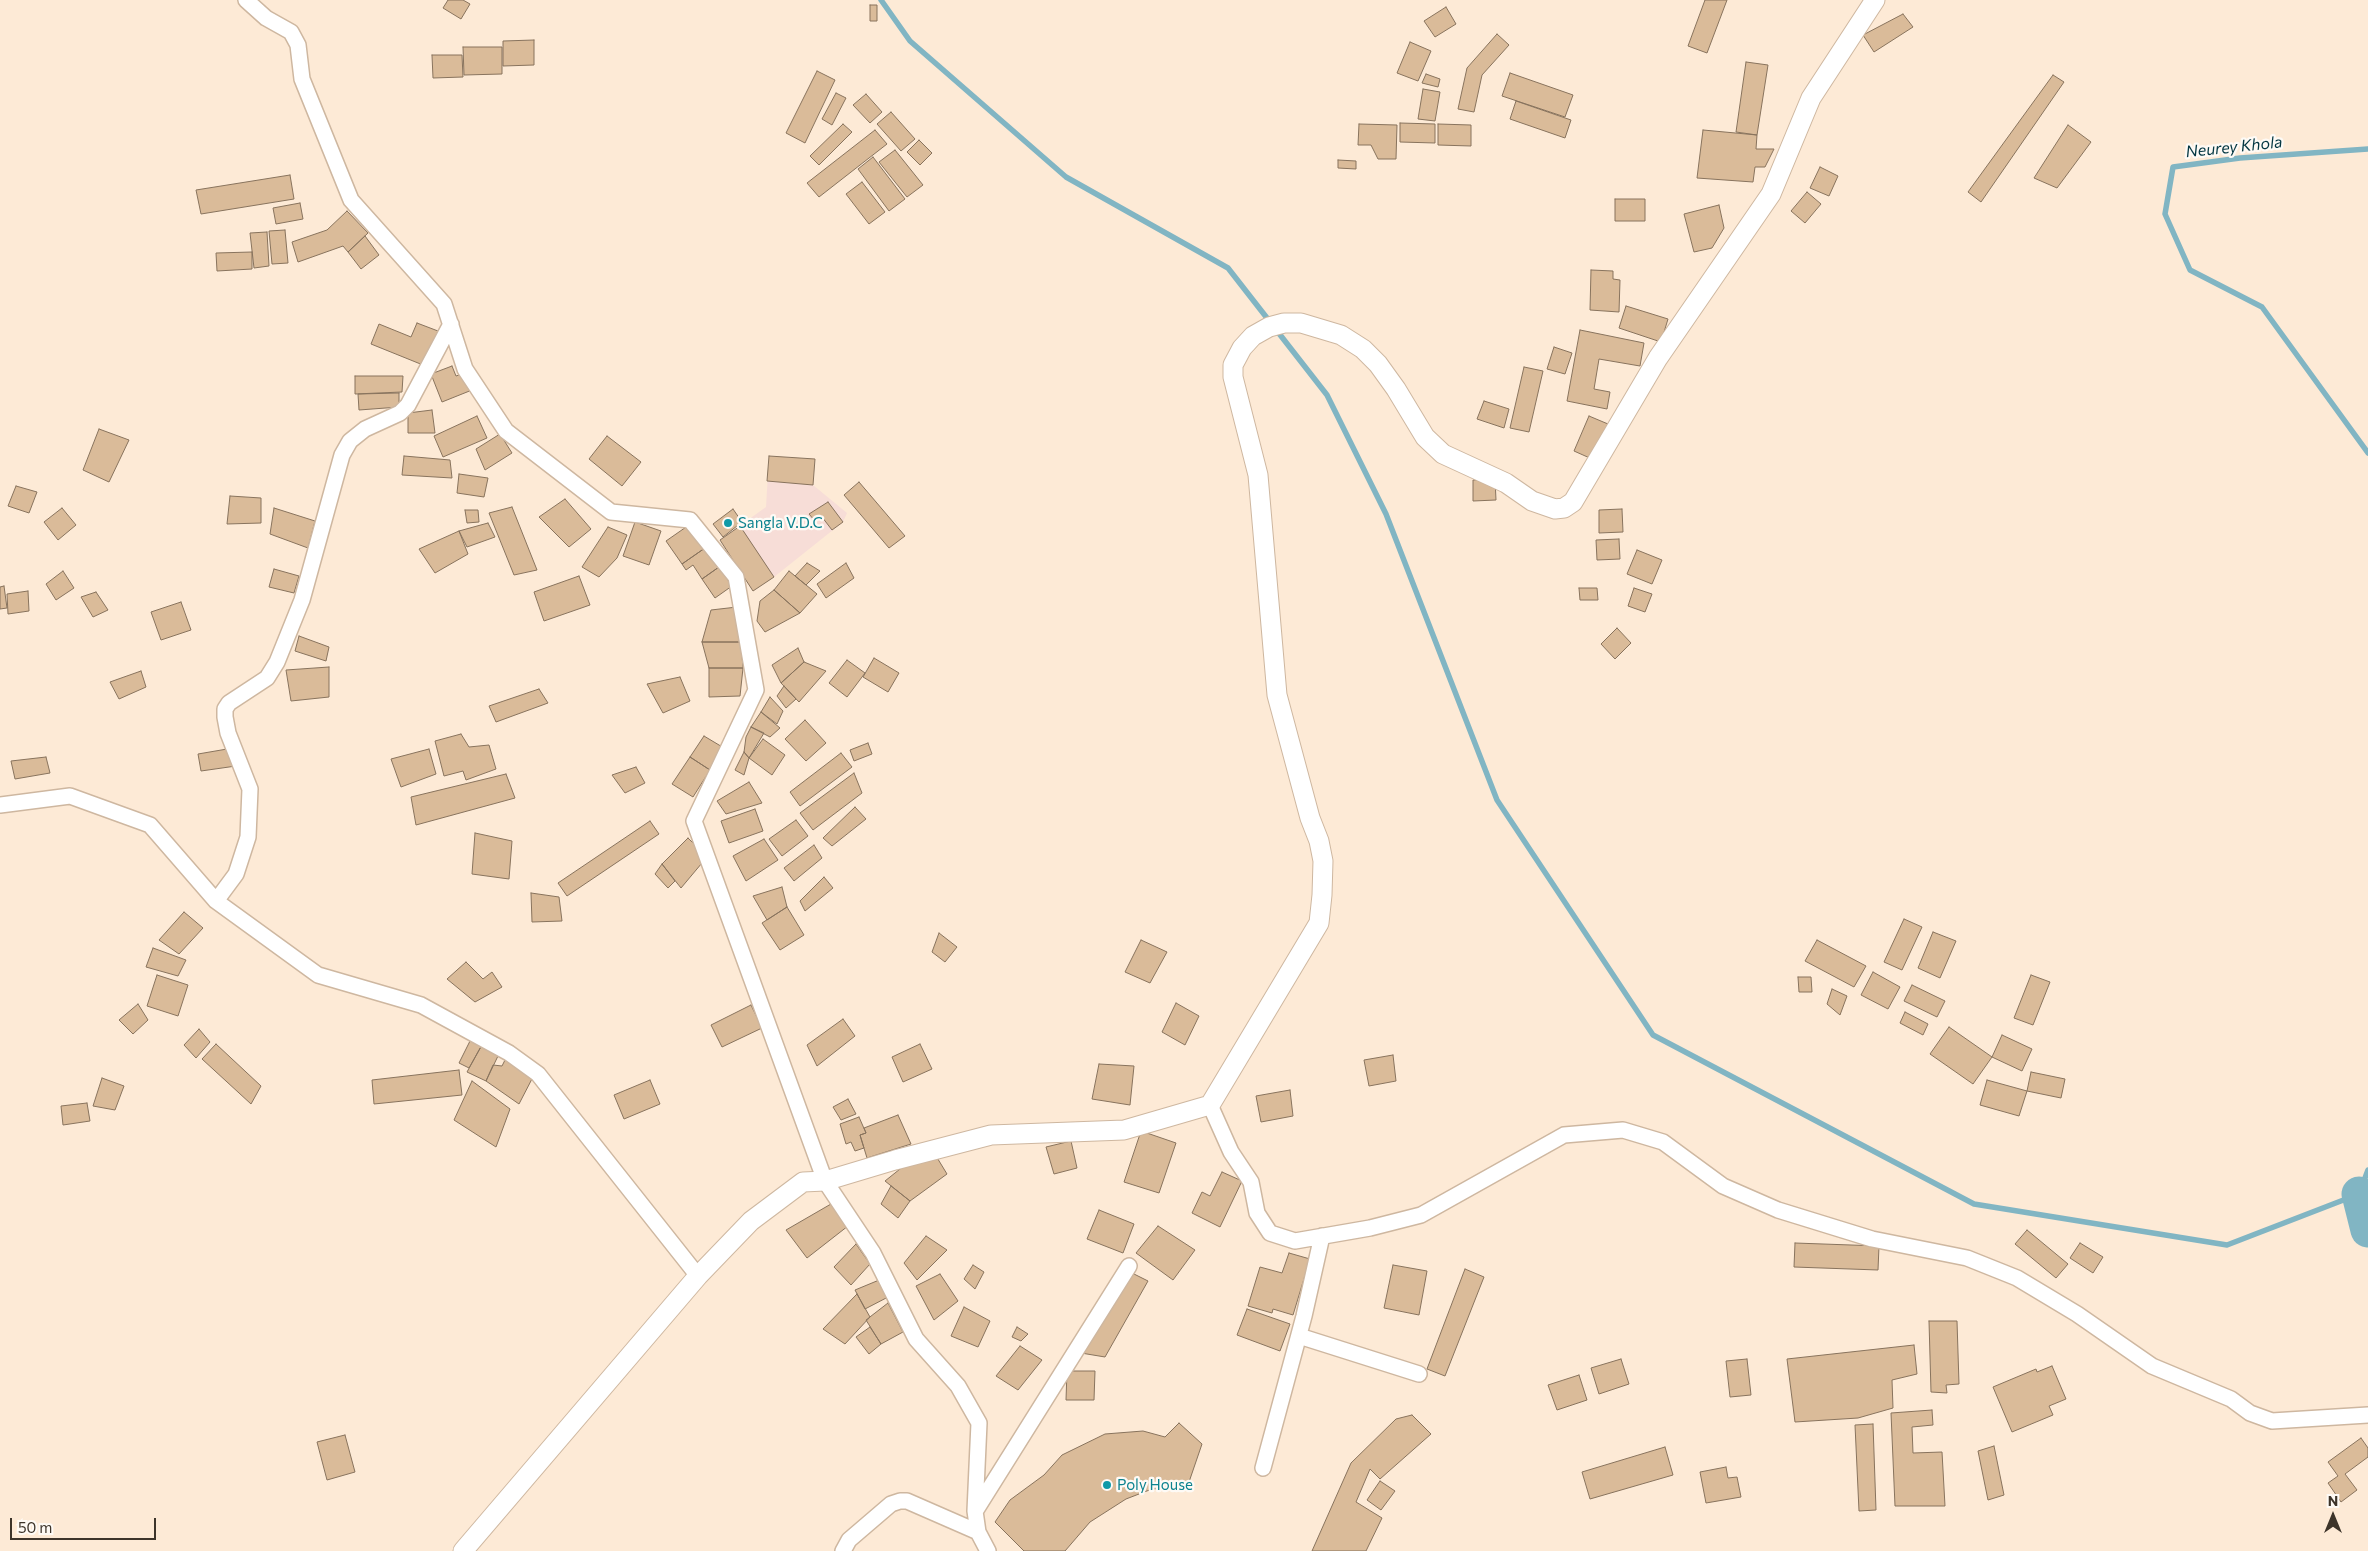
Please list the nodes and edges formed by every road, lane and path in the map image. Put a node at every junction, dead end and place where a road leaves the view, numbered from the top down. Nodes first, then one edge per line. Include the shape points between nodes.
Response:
1 (246, 0) edge
2 (1874, 0) edge
3 (450, 324) junction
4 (0, 805) edge
5 (216, 901) junction
6 (1210, 1105) junction
7 (825, 1181) junction
8 (1322, 1236) junction
9 (1129, 1266) dead end
10 (698, 1276) junction
11 (1298, 1336) junction
12 (1419, 1374) dead end
13 (2368, 1415) edge
14 (1262, 1468) dead end
15 (975, 1511) junction
16 (978, 1532) junction
17 (462, 1551) edge
18 (843, 1551) edge
19 (988, 1551) edge

1 - 3 street via 266,18 291,32 298,45 302,79 351,200 444,304
2 - 6 street via 1811,98 1771,194 1658,358 1573,502 1564,508 1555,509 1532,501 1506,482 1443,454 1425,437 1378,364 1363,349 1341,335 1301,323 1284,323 1253,336 1242,348 1233,365 1233,377 1258,475 1277,695 1319,841 1323,861 1322,895 1319,923
3 - 5 street via 408,405 400,413 365,429 350,441 342,455 302,600 277,662 267,678 225,709 228,733 250,789 248,837 236,874
3 - 7 street via 465,369 506,431 611,512 690,520 736,578 756,690 694,821
4 - 5 street via 70,796 150,825
5 - 10 street via 318,976 420,1005 509,1053 538,1074
6 - 7 street via 1124,1130 991,1135
6 - 8 street via 1231,1152 1251,1182 1257,1213 1270,1233 1294,1241
7 - 10 street via 803,1182 793,1188 751,1222
7 - 15 street via 873,1253 916,1340 958,1386 979,1423
8 - 11 street
8 - 13 street via 1421,1215 1564,1135 1623,1130 1663,1142 1723,1186 1778,1210 1872,1239 1967,1258 2017,1278 2077,1314 2152,1366 2231,1399 2250,1413 2272,1420
9 - 15 street
10 - 17 street
11 - 12 street
11 - 14 street
15 - 16 street
16 - 18 street via 907,1501 900,1501 891,1504 849,1540
16 - 19 street

